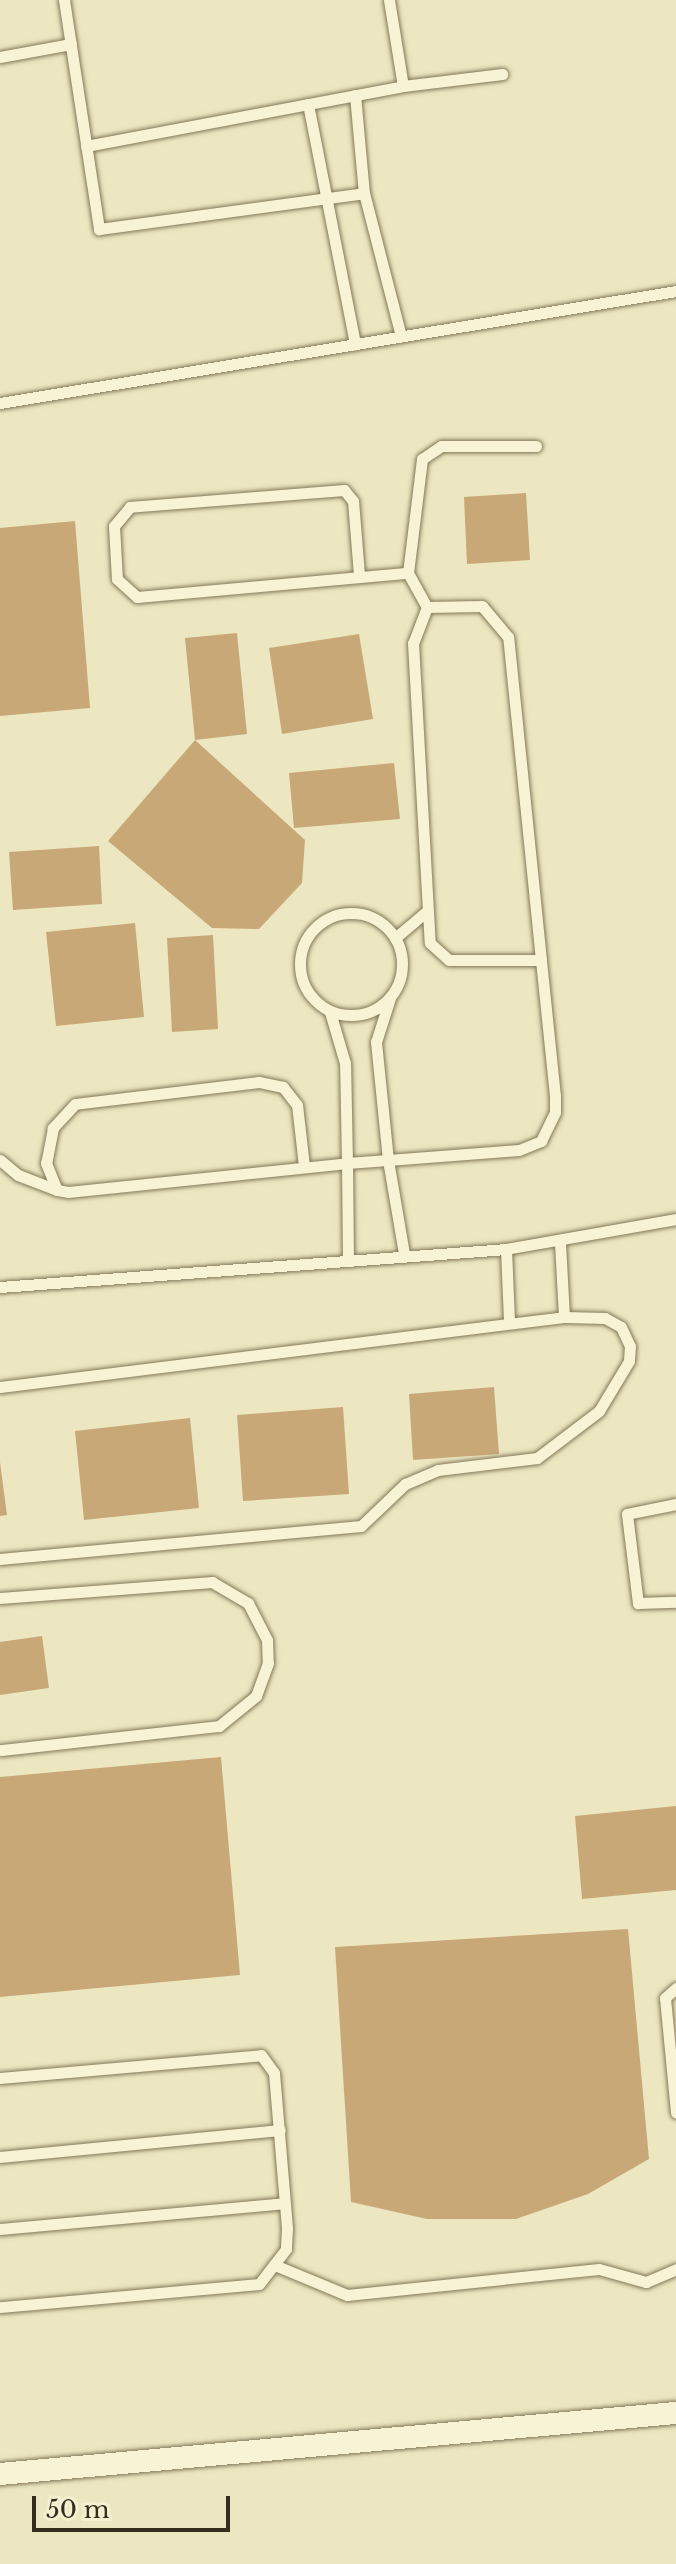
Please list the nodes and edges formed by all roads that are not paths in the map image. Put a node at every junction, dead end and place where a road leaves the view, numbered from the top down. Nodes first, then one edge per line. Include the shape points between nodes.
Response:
1 (64, 0) edge
2 (389, 0) edge
3 (71, 44) junction
4 (0, 57) edge
5 (502, 74) dead end
6 (403, 86) junction
7 (355, 95) junction
8 (308, 104) junction
9 (86, 146) junction
10 (364, 193) junction
11 (329, 198) junction
12 (676, 291) edge
13 (401, 336) junction
14 (355, 344) junction
15 (0, 403) edge
16 (536, 446) dead end
17 (408, 573) junction
18 (359, 575) junction
19 (427, 607) junction
20 (427, 911) junction
21 (395, 938) junction
22 (541, 960) junction
23 (390, 998) junction
24 (330, 1012) junction
25 (0, 1160) edge
26 (388, 1160) junction
27 (347, 1163) junction
28 (304, 1166) junction
29 (57, 1190) junction
30 (676, 1219) edge
31 (560, 1243) junction
32 (506, 1249) junction
33 (404, 1254) junction
34 (348, 1259) junction
35 (0, 1287) edge
36 (564, 1317) junction
37 (509, 1322) junction
38 (0, 1387) edge
39 (676, 1504) edge
40 (0, 1559) edge
41 (0, 1598) edge
42 (676, 1602) edge
43 (0, 1750) edge
44 (676, 1988) edge
45 (0, 2078) edge
46 (676, 2112) edge
47 (280, 2130) junction
48 (0, 2157) edge
49 (284, 2203) junction
50 (0, 2229) edge
51 (277, 2266) junction
52 (676, 2269) edge
53 (0, 2307) edge
54 (676, 2413) edge
55 (0, 2474) edge

1 - 3 lane
2 - 6 lane
3 - 4 lane
3 - 9 lane
5 - 6 lane
6 - 7 lane
7 - 8 lane
7 - 10 lane
8 - 9 lane
8 - 11 lane
9 - 11 lane via 99,229
10 - 11 lane
10 - 13 lane
11 - 14 lane
12 - 13 lane
13 - 14 lane
14 - 15 lane
16 - 17 lane via 441,446 422,459
17 - 18 lane
17 - 19 lane
18 - 18 lane via 137,597 117,579 114,526 130,507 344,490 353,501
19 - 20 lane via 413,643
19 - 22 lane via 482,606 508,637
20 - 21 lane
20 - 22 lane via 430,943 449,960
21 - 23 lane via 400,980
21 - 24 lane via 381,922 340,914 306,939 302,981
22 - 26 lane via 555,1112 541,1141 519,1150
23 - 24 lane via 362,1014
23 - 26 lane via 376,1042
24 - 27 lane via 345,1063
25 - 29 lane via 18,1175
26 - 27 lane
26 - 33 lane
27 - 28 lane
27 - 34 lane
28 - 29 lane
28 - 29 lane via 297,1105 283,1087 259,1082 75,1104 62,1114 47,1146
30 - 31 lane
31 - 32 lane
31 - 36 lane
32 - 33 lane
32 - 37 lane
33 - 34 lane
34 - 35 lane
36 - 37 lane
36 - 40 lane via 605,1318 621,1327 629,1361 599,1411 537,1458 438,1470 405,1484 361,1526
37 - 38 lane
39 - 42 lane via 627,1514 638,1603
41 - 43 lane via 212,1582 248,1603 267,1640 268,1663 256,1696 219,1726
44 - 46 lane via 665,1998
45 - 47 lane via 261,2055 274,2073
47 - 48 lane
47 - 49 lane
49 - 50 lane
49 - 51 lane via 286,2249
51 - 52 lane via 347,2295 599,2269 646,2282
51 - 53 lane via 259,2284
54 - 55 street

